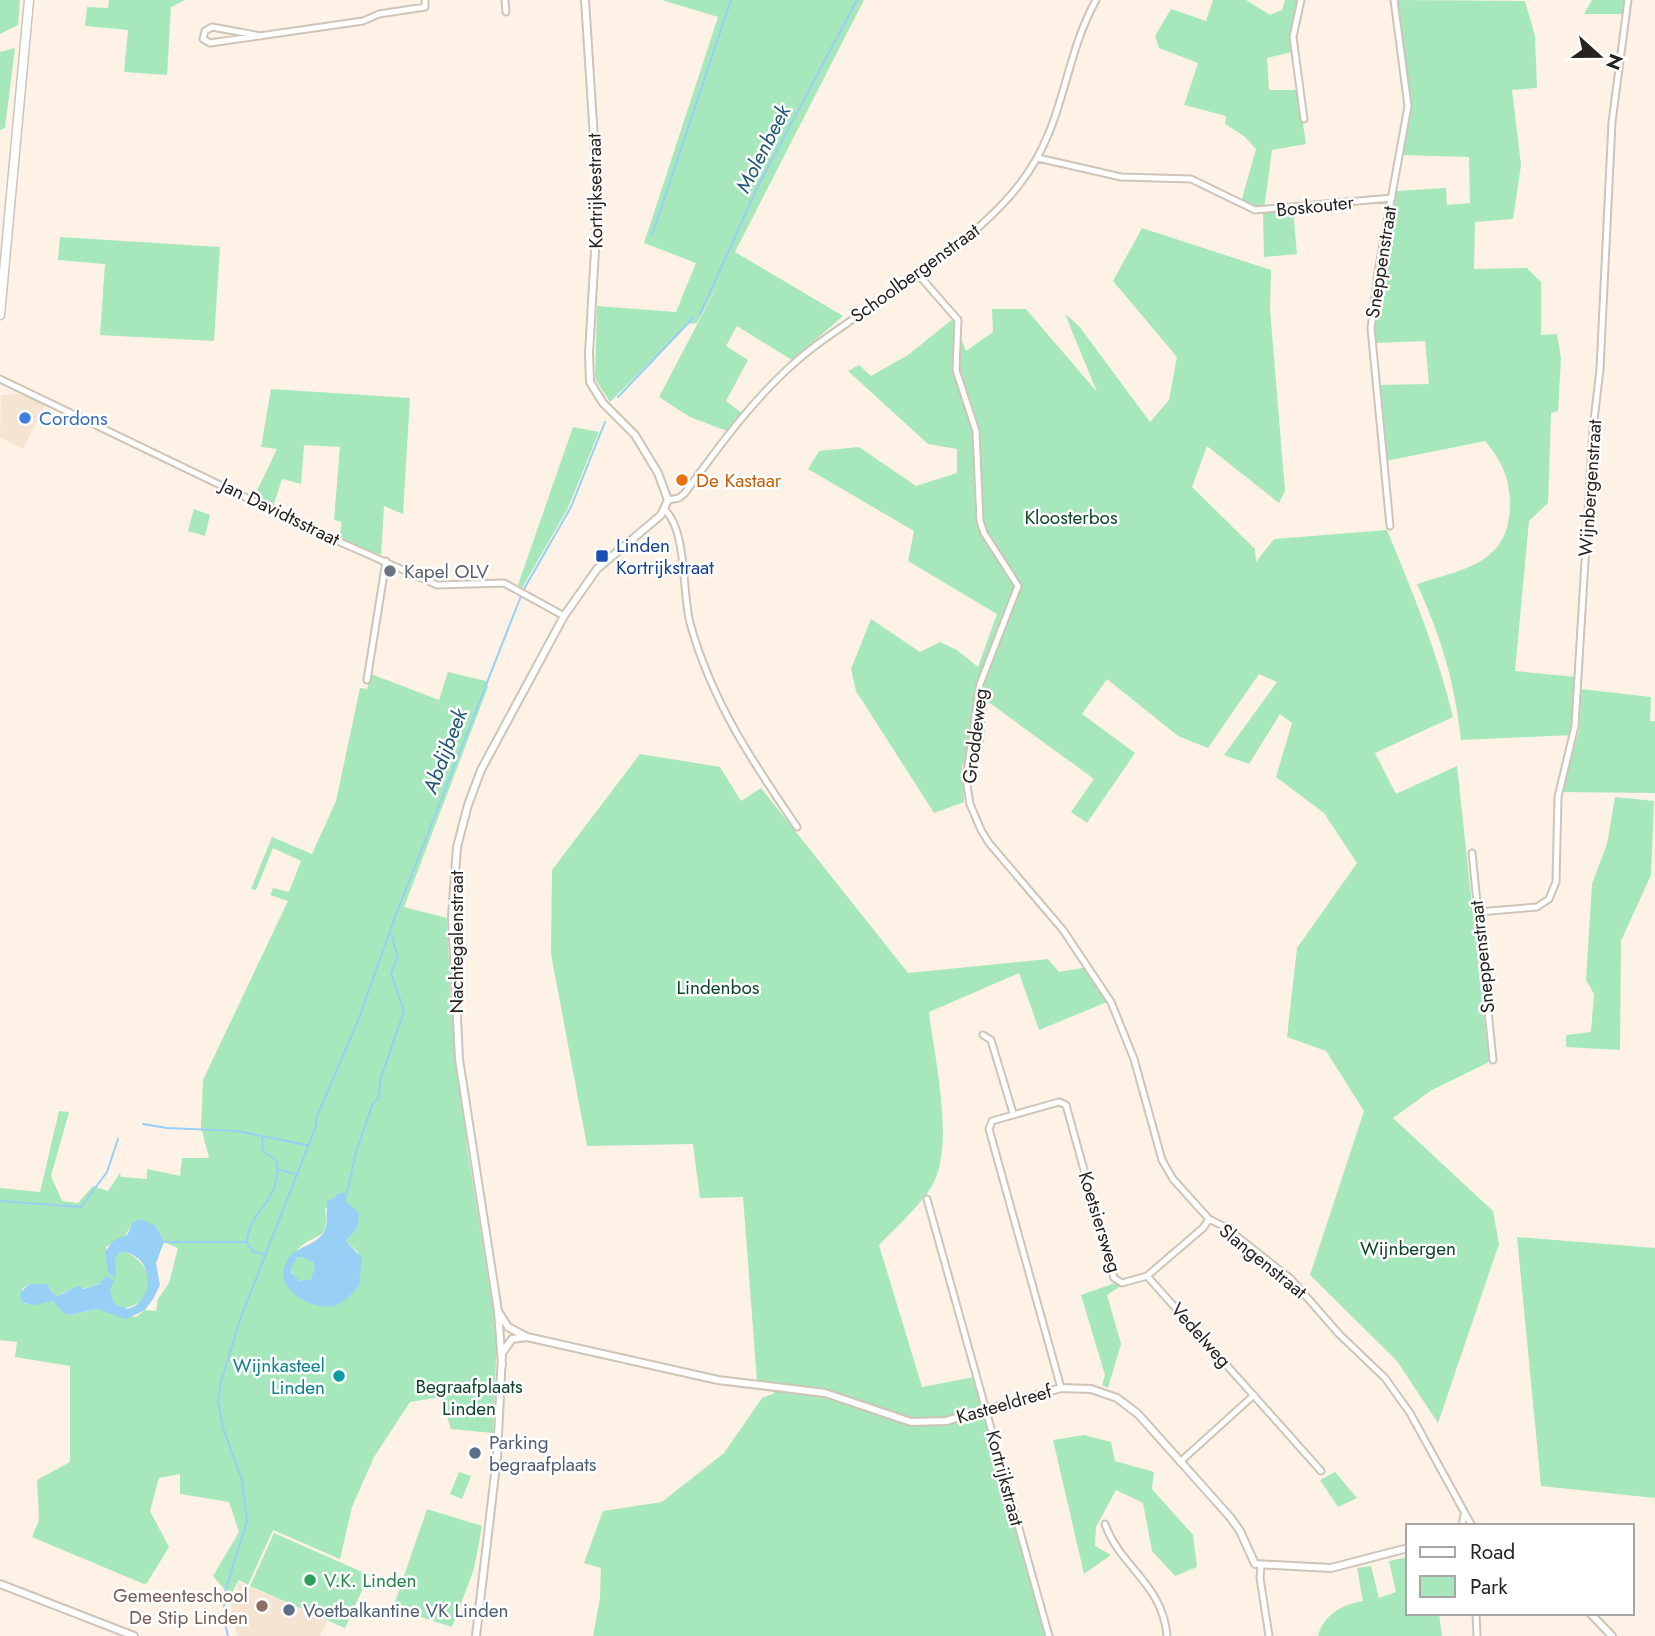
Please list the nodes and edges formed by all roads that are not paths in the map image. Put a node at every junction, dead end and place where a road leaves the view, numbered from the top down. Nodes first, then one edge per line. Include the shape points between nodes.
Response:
1 (29, 0) edge
2 (505, 0) edge
3 (585, 0) edge
4 (1096, 0) edge
5 (1301, 0) edge
6 (1394, 0) edge
7 (1628, 0) edge
8 (425, 4) edge
9 (506, 12) dead end
10 (224, 29) junction
11 (261, 36) junction
12 (222, 41) junction
13 (1304, 119) dead end
14 (1038, 158) junction
15 (1392, 198) junction
16 (916, 273) junction
17 (0, 315) edge
18 (0, 379) edge
19 (668, 500) junction
20 (665, 510) junction
21 (1390, 527) dead end
22 (386, 561) junction
23 (564, 617) junction
24 (367, 680) dead end
25 (797, 827) dead end
26 (1472, 853) dead end
27 (1478, 912) junction
28 (1095, 976) joint
29 (983, 1035) dead end
30 (1493, 1060) dead end
31 (1013, 1114) junction
32 (927, 1199) dead end
33 (1209, 1219) junction
34 (1147, 1276) junction
35 (498, 1311) junction
36 (510, 1328) junction
37 (500, 1330) junction
38 (527, 1337) junction
39 (507, 1340) junction
40 (1062, 1388) junction
41 (1254, 1395) junction
42 (986, 1409) junction
43 (1180, 1462) junction
44 (1321, 1471) dead end
45 (1464, 1515) junction
46 (1105, 1524) dead end
47 (1462, 1524) edge
48 (1471, 1524) edge
49 (1406, 1549) edge
50 (1261, 1566) junction
51 (0, 1584) edge
52 (1476, 1615) edge
53 (1592, 1615) edge
54 (134, 1636) edge
55 (476, 1636) edge
56 (1049, 1636) edge
57 (1167, 1636) edge
58 (1269, 1636) edge
59 (1477, 1636) edge
60 (1612, 1636) edge

1 - 17 main road
2 - 9 street
3 - 19 street, Kortrijksestraat via 598,200 590,382 603,403 635,435 659,473
4 - 14 street, Schoolbergenstraat via 1075,48 1053,129
5 - 13 street via 1293,37
6 - 15 street, Sneppenstraat via 1408,106
7 - 27 street, Wijnbergenstraat via 1612,122 1575,726 1558,797 1556,881 1549,899 1537,907
8 - 11 street via 363,21
10 - 11 street
10 - 12 street
10 - 12 street via 211,27 203,36 205,42
11 - 12 street
14 - 15 street, Boskouter via 1121,177 1191,179 1255,210
14 - 16 street, Schoolbergenstraat via 1007,200 982,224
15 - 21 street, Sneppenstraat via 1371,328
16 - 19 street, Schoolbergenstraat via 802,357 737,424 685,493
16 - 28 street, Groddeweg via 958,320 956,370 976,431 980,521 1018,586 980,684 966,779 970,804 989,843 1063,930
18 - 22 street, Jan Davidtsstraat
19 - 20 street
20 - 23 street, Nachtegalenstraat via 597,569
20 - 25 street via 676,524 691,624 729,724
22 - 23 street, Jan Davidtsstraat via 446,587 504,583
22 - 24 street
23 - 35 street, Nachtegalenstraat via 481,770 462,828 454,875 459,1059
26 - 27 street, Sneppenstraat
27 - 30 street, Sneppenstraat
28 - 33 street, Slangenstraat via 1134,1059 1166,1169
29 - 31 street via 991,1040
31 - 34 street, Koetsiersweg via 1059,1102 1066,1105 1114,1278 1122,1283
31 - 40 street, Koetsiersweg via 992,1121 989,1129
32 - 42 street, Kortrijkstraat
33 - 34 street, Koetsiersweg
33 - 45 street, Slangenstraat via 1291,1279 1385,1378 1410,1413
34 - 41 street, Vedelweg
35 - 36 street, Nachtegalenstraat
35 - 37 street, Nachtegalenstraat
36 - 37 street
36 - 38 street, Kasteeldreef
36 - 39 street, Nachtegalenstraat
37 - 39 street, Nachtegalenstraat
38 - 39 street, Kasteeldreef
38 - 42 street, Kasteeldreef via 718,1380 825,1393 901,1421 936,1422
39 - 55 street, Nachtegalenstraat
40 - 42 street, Kasteeldreef
40 - 43 street, Kasteeldreef via 1091,1389 1128,1405
41 - 43 street
41 - 44 street, Vedelweg
42 - 56 street, Kortrijkstraat
43 - 50 street, Kasteeldreef via 1230,1517 1255,1564
45 - 47 street
45 - 48 street, Slangenstraat
46 - 57 street via 1110,1538 1152,1591
49 - 50 street via 1331,1568
50 - 58 street
51 - 54 street
52 - 59 street
53 - 60 street

